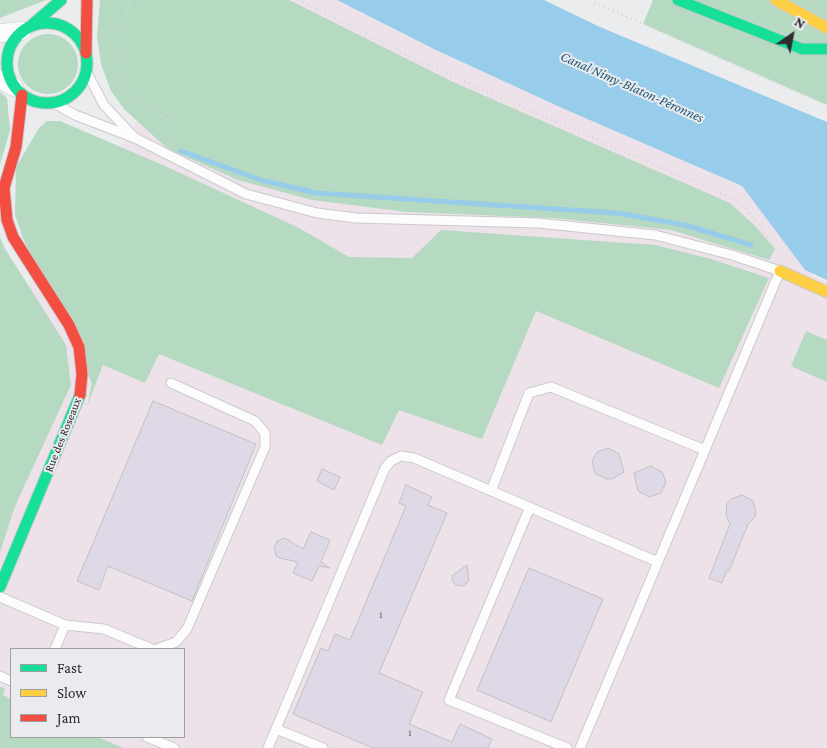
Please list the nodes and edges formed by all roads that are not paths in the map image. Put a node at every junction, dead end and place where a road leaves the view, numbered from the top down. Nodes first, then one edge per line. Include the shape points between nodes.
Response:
1 (61, 0) edge
2 (87, 0) edge
3 (678, 0) edge
4 (776, 0) edge
5 (27, 28) junction
6 (827, 28) edge
7 (0, 33) edge
8 (827, 49) edge
9 (86, 53) junction
10 (87, 73) junction
11 (12, 87) edge
12 (50, 103) junction
13 (135, 138) junction
14 (16, 147) junction
15 (780, 271) junction
16 (827, 292) edge
17 (171, 382) dead end
18 (705, 450) junction
19 (491, 491) junction
20 (530, 507) junction
21 (658, 562) junction
22 (0, 587) edge
23 (0, 597) edge
24 (65, 625) junction
25 (55, 648) edge
26 (150, 648) edge
27 (160, 648) edge
28 (276, 729) junction
29 (149, 738) edge
30 (174, 748) edge
31 (268, 748) edge
32 (322, 748) edge
33 (567, 748) edge
34 (580, 748) edge

1 - 5 street
2 - 9 street
3 - 8 street via 802,49
4 - 6 street
5 - 7 street
5 - 9 street via 43,23 66,27 82,42
5 - 11 street via 11,46 6,64
9 - 10 street
10 - 12 street via 75,93 65,100
10 - 13 lane via 104,105
11 - 12 street via 32,101
11 - 14 street, Rue des Roseaux
12 - 13 lane
12 - 14 street, Rue des Roseaux
13 - 15 lane via 246,194 317,213 356,218 538,223 646,234 732,255
14 - 22 street, Rue des Roseaux via 4,188 7,220 13,237 69,325 79,348 82,374 78,400
15 - 16 street
15 - 18 lane
17 - 27 lane via 255,420 265,433 265,448 187,629 176,642
18 - 19 lane via 551,387 529,393
18 - 21 lane
19 - 20 lane
19 - 28 lane via 414,458 401,456 391,461 385,468
20 - 21 lane
20 - 33 lane via 449,700
21 - 34 lane
23 - 24 lane
24 - 25 lane
24 - 26 lane via 104,629
28 - 31 lane
28 - 32 lane
29 - 30 lane

